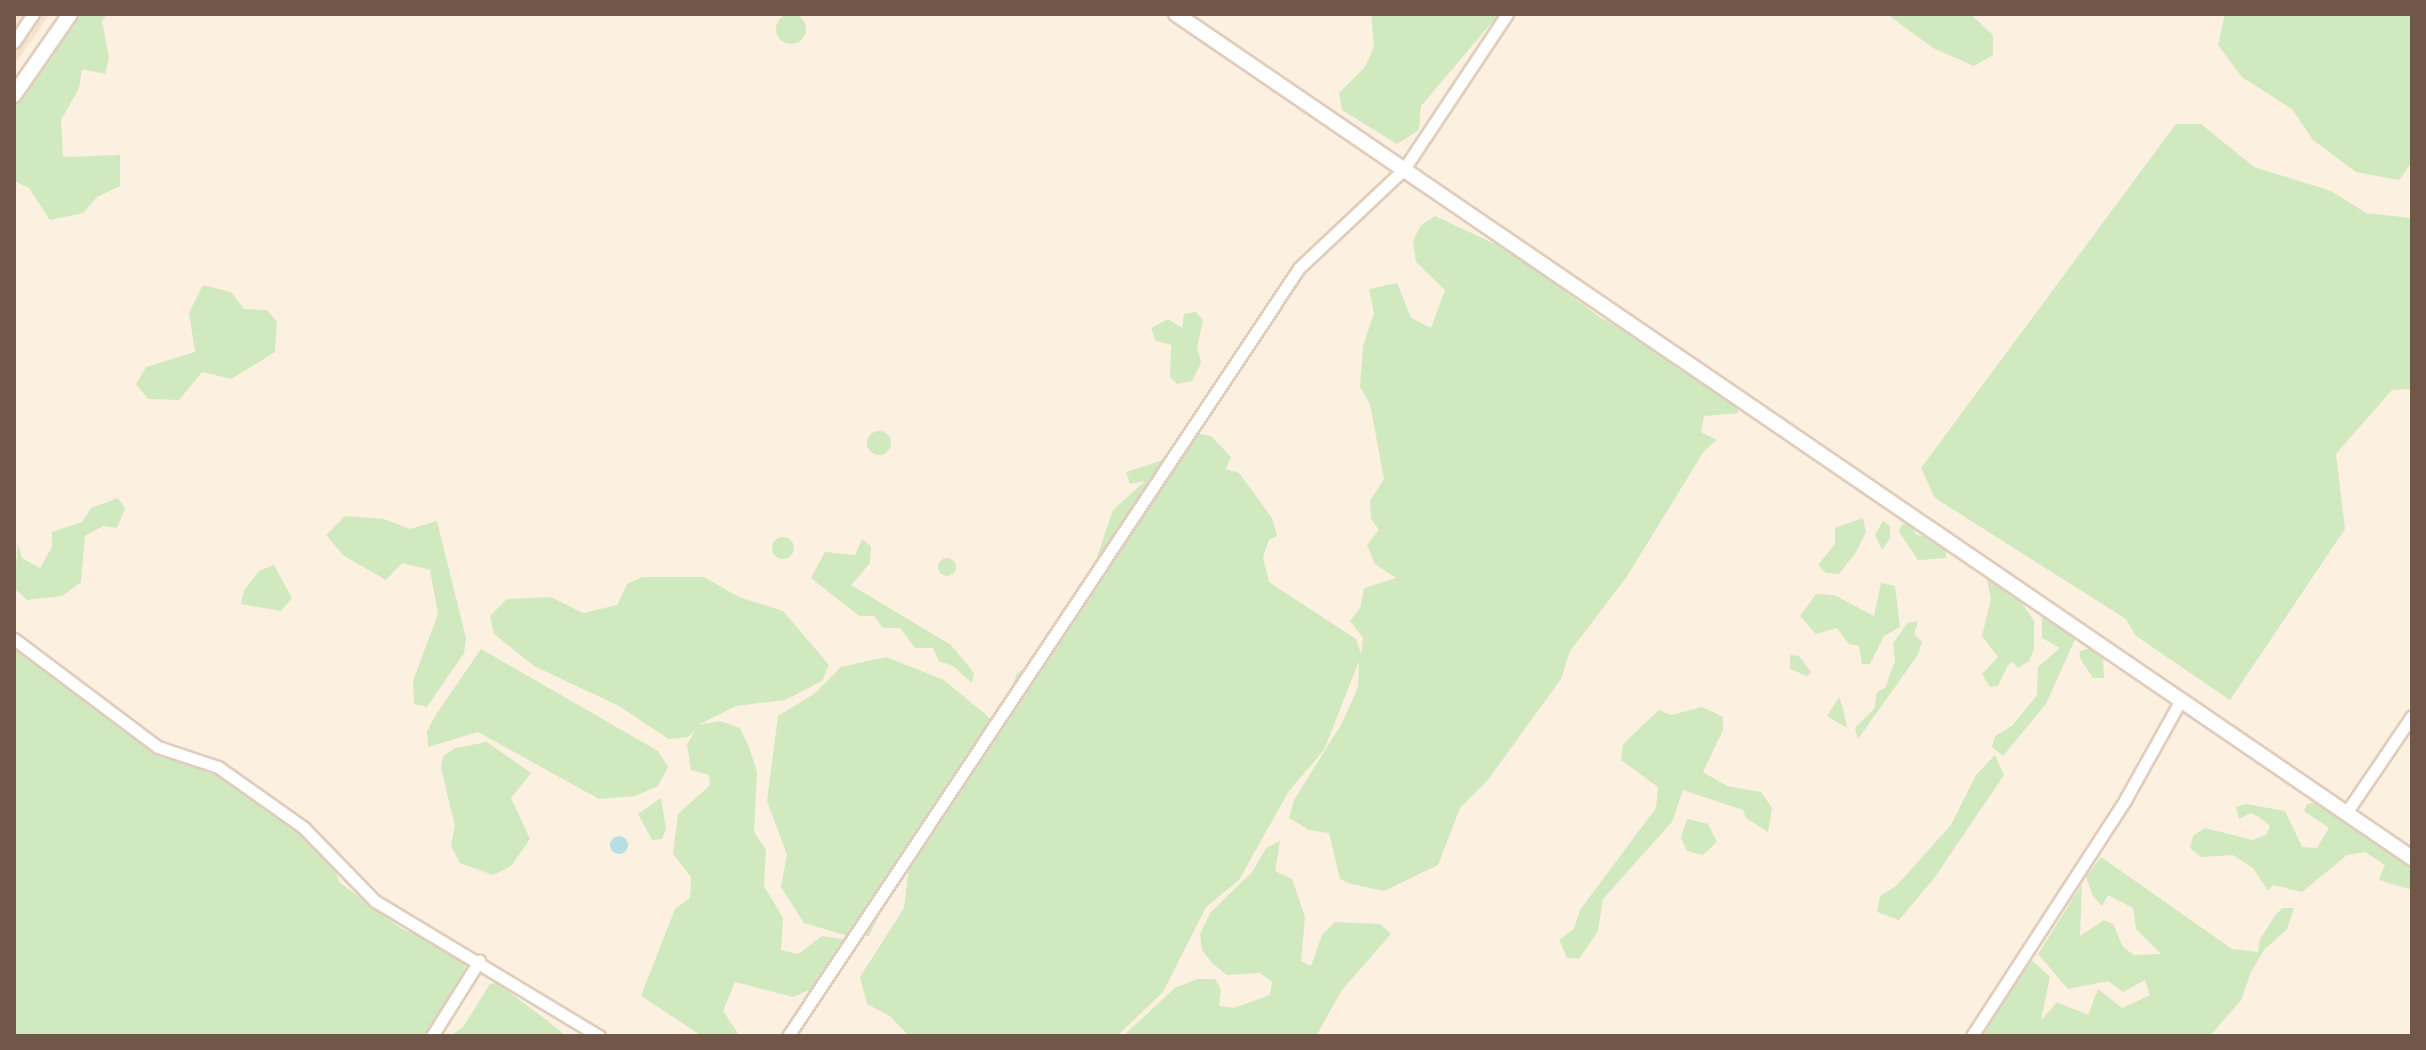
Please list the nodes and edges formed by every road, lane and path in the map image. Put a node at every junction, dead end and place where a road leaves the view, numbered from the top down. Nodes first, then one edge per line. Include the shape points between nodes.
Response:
1 (33, 14) edge
2 (70, 14) edge
3 (1176, 14) edge
4 (1507, 14) edge
5 (14, 42) edge
6 (14, 95) edge
7 (1404, 169) junction
8 (14, 639) edge
9 (2181, 700) junction
10 (2412, 716) edge
11 (2346, 813) junction
12 (2412, 858) edge
13 (479, 961) junction
14 (575, 1023) junction
15 (432, 1036) edge
16 (570, 1036) edge
17 (599, 1036) edge
18 (788, 1036) edge
19 (1972, 1036) edge

1 - 5 street
2 - 6 street
3 - 7 street
4 - 7 street
7 - 9 street
7 - 18 street via 1299,268
8 - 13 street via 158,747 218,767 304,828 375,901
9 - 11 street
9 - 19 street via 2133,788
10 - 11 street
11 - 12 street
13 - 14 street
13 - 15 street
14 - 16 street
14 - 17 street

